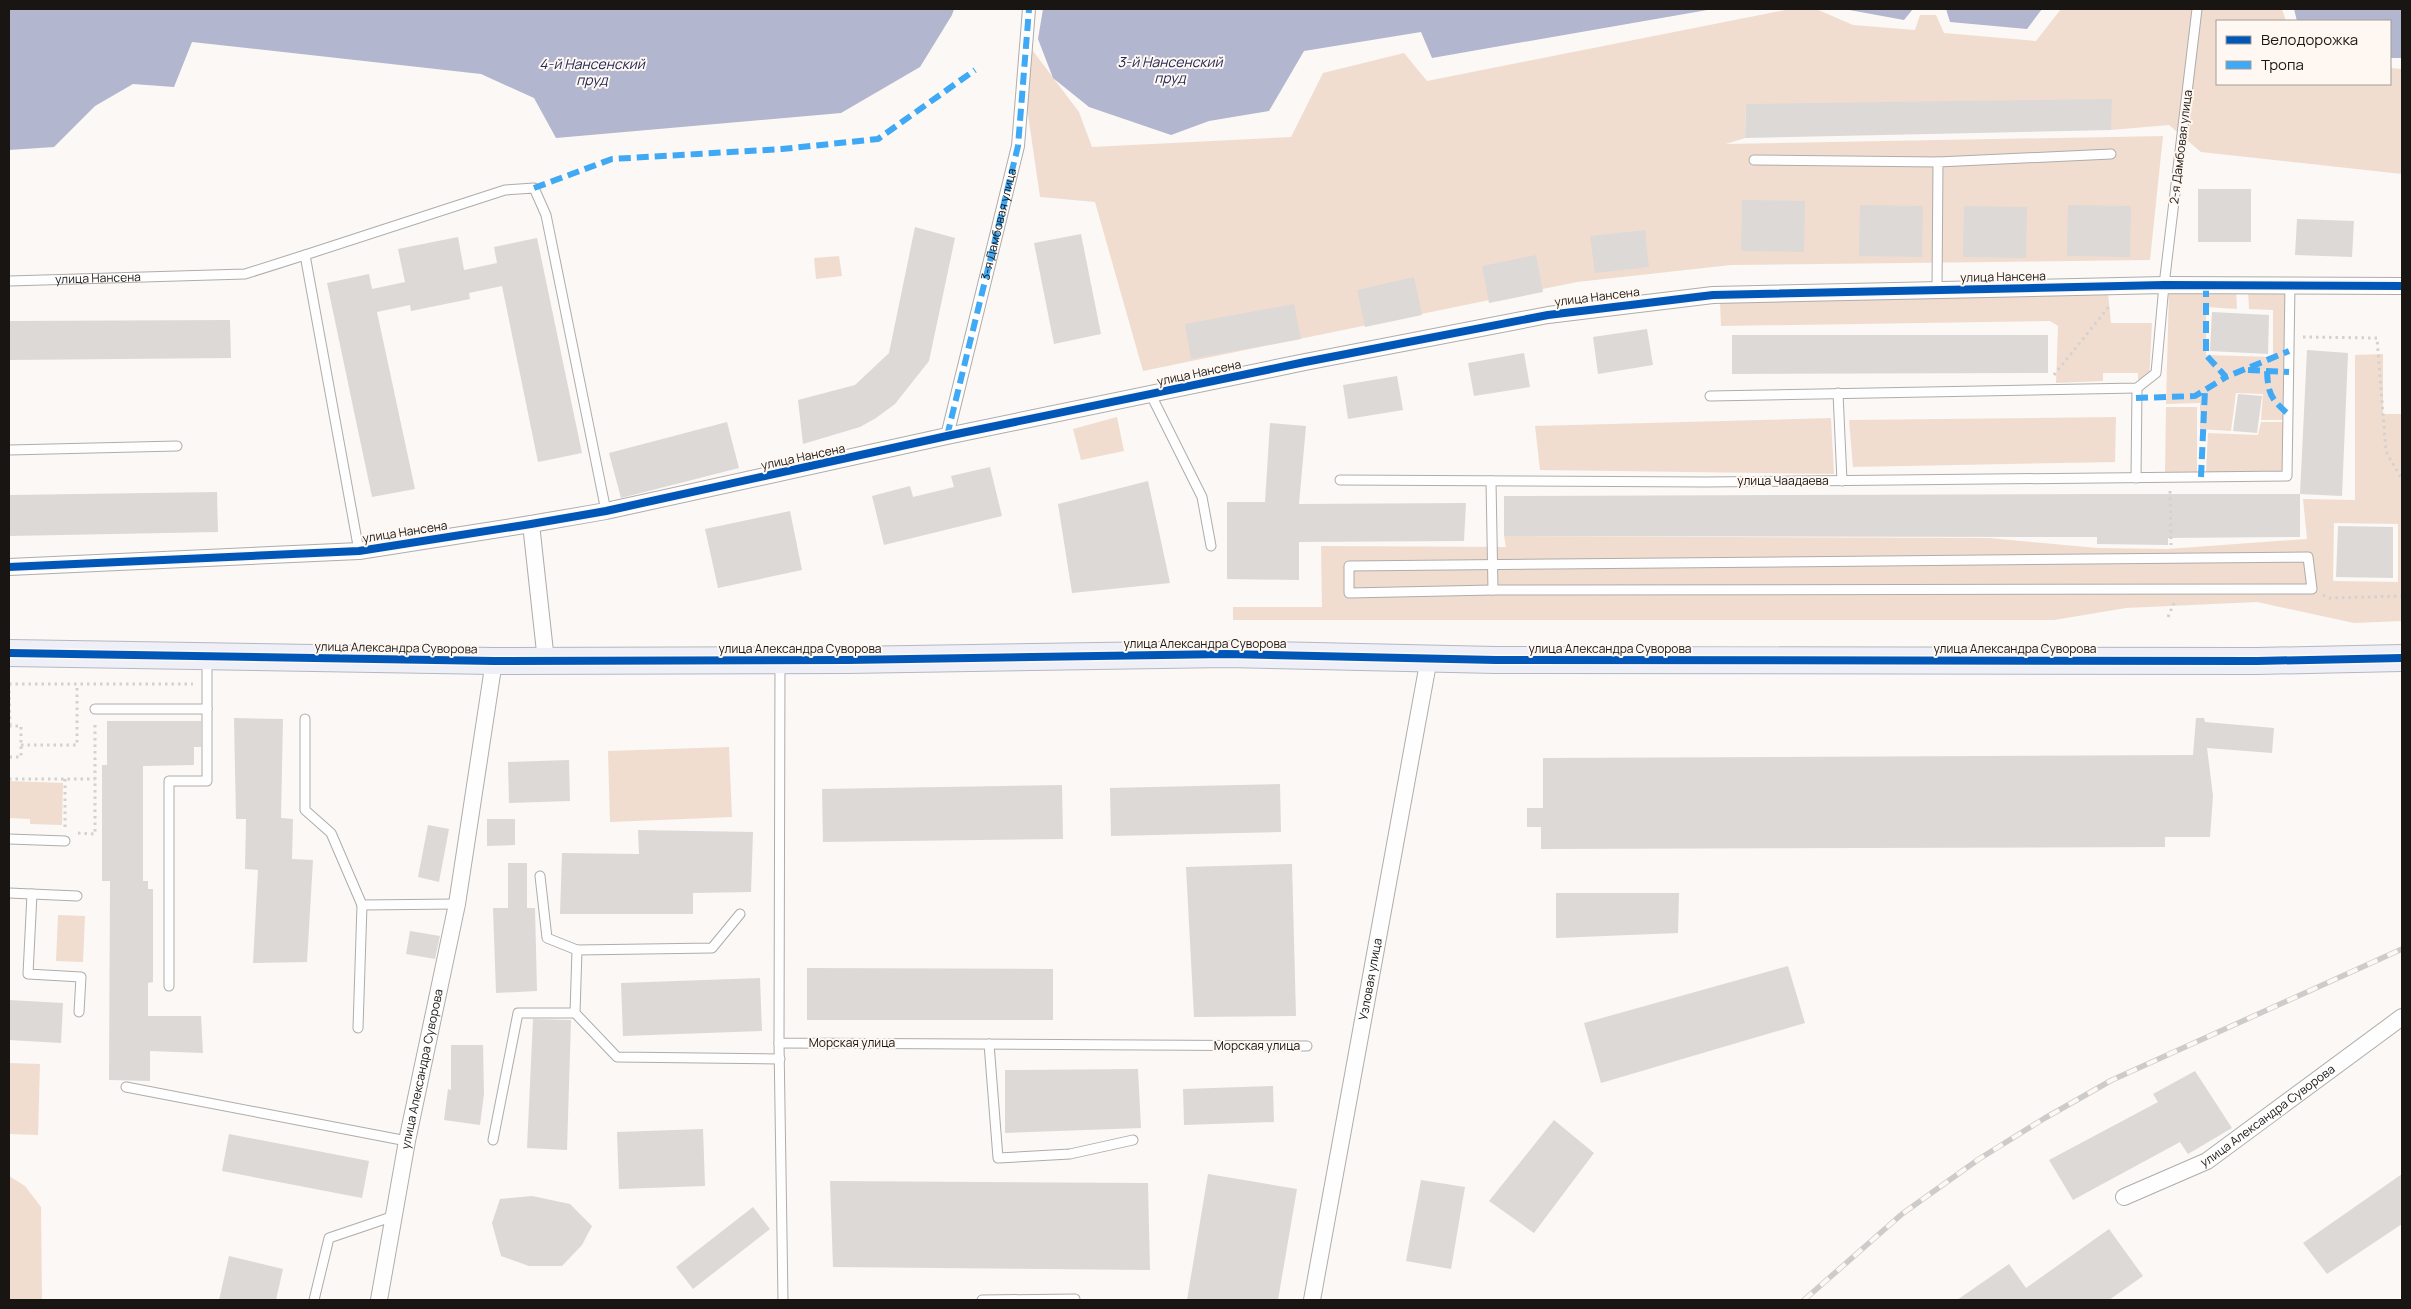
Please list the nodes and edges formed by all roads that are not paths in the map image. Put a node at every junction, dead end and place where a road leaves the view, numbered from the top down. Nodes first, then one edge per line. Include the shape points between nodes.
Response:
1 (1029, 9) edge
2 (2198, 9) edge
3 (2111, 154) dead end
4 (1754, 160) dead end
5 (1938, 162) junction
6 (305, 256) junction
7 (9, 281) edge
8 (2164, 285) junction
9 (2290, 285) junction
10 (2402, 286) edge
11 (1937, 290) junction
12 (2137, 388) junction
13 (1838, 393) junction
14 (1151, 395) junction
15 (1710, 396) dead end
16 (947, 436) junction
17 (177, 446) dead end
18 (9, 450) edge
19 (2136, 478) junction
20 (1340, 480) dead end
21 (1491, 481) junction
22 (1842, 481) junction
23 (606, 511) junction
24 (531, 524) junction
25 (1211, 546) dead end
26 (359, 551) junction
27 (1493, 564) junction
28 (9, 567) edge
29 (1493, 590) junction
30 (9, 653) edge
31 (207, 656) junction
32 (1429, 658) junction
33 (2402, 658) edge
34 (780, 660) junction
35 (494, 661) junction
36 (546, 661) junction
37 (95, 709) road end
38 (207, 709) junction
39 (304, 719) dead end
40 (65, 837) road end
41 (9, 839) edge
42 (540, 876) dead end
43 (9, 893) edge
44 (32, 894) junction
45 (77, 896) dead end
46 (457, 904) junction
47 (362, 905) junction
48 (740, 914) dead end
49 (577, 950) junction
50 (169, 986) dead end
51 (79, 1012) dead end
52 (576, 1013) junction
53 (2402, 1017) edge
54 (358, 1028) dead end
55 (779, 1043) junction
56 (989, 1044) junction
57 (1307, 1046) dead end
58 (780, 1059) junction
59 (126, 1087) dead end
60 (492, 1140) dead end
61 (1133, 1140) dead end
62 (407, 1141) junction
63 (2124, 1197) dead end
64 (394, 1216) junction
65 (1075, 1299) dead end
66 (314, 1300) edge
67 (379, 1300) edge
68 (782, 1300) edge
69 (982, 1300) edge
70 (1312, 1300) edge

1 - 16 street, 3-я Дамбовая улица via 1018,146
2 - 8 lane, 2-я Дамбовая улица
3 - 5 lane
4 - 5 lane
5 - 11 lane
6 - 7 lane, улица Нансена via 245,274
6 - 23 lane, улица Нансена via 505,190 534,188 546,216
6 - 26 lane, улица Нансена
8 - 9 street, улица Нансена
8 - 11 street, улица Нансена
8 - 12 lane via 2156,374
9 - 10 street, улица Нансена
9 - 19 lane, улица Чаадаева via 2287,476
11 - 14 street, улица Нансена via 1713,295 1548,315
12 - 13 lane
12 - 19 lane
13 - 15 lane
13 - 22 lane
14 - 16 street, улица Нансена
14 - 25 lane via 1202,497
16 - 23 street, улица Нансена
17 - 18 lane
19 - 22 lane, улица Чаадаева
20 - 21 lane, улица Чаадаева
21 - 22 lane, улица Чаадаева
21 - 27 lane
23 - 24 street, улица Нансена
24 - 26 street, улица Нансена
24 - 36 street
26 - 28 street, улица Нансена
27 - 29 lane
27 - 29 lane via 1349,566 1349,593
27 - 29 lane via 2308,557 2312,589
30 - 31 main road, улица Александра Суворова
31 - 35 main road, улица Александра Суворова
31 - 38 lane
32 - 33 main road, улица Александра Суворова via 2248,661
32 - 34 main road, улица Александра Суворова via 1226,654
32 - 70 street, Узловая улица
34 - 36 main road, улица Александра Суворова
34 - 55 lane
35 - 36 main road, улица Александра Суворова
35 - 46 street, улица Александра Суворова
37 - 38 lane
38 - 50 lane via 207,781 169,781
39 - 47 lane via 305,810 331,833
40 - 41 lane
42 - 49 lane via 547,938
43 - 44 lane
44 - 45 lane
44 - 51 lane via 28,974 81,978
46 - 47 lane
46 - 62 street, улица Александра Суворова
47 - 54 lane
48 - 49 lane via 712,948
49 - 52 lane
52 - 58 lane via 617,1057
52 - 60 lane via 518,1013
53 - 63 street, улица Александра Суворова via 2207,1161
55 - 56 lane, Морская улица
55 - 58 lane
56 - 57 lane, Морская улица
56 - 61 lane via 998,1158 1070,1154
58 - 68 lane
59 - 62 lane
62 - 64 street, улица Александра Суворова
64 - 66 lane via 329,1238
64 - 67 street, улица Александра Суворова
65 - 69 lane

